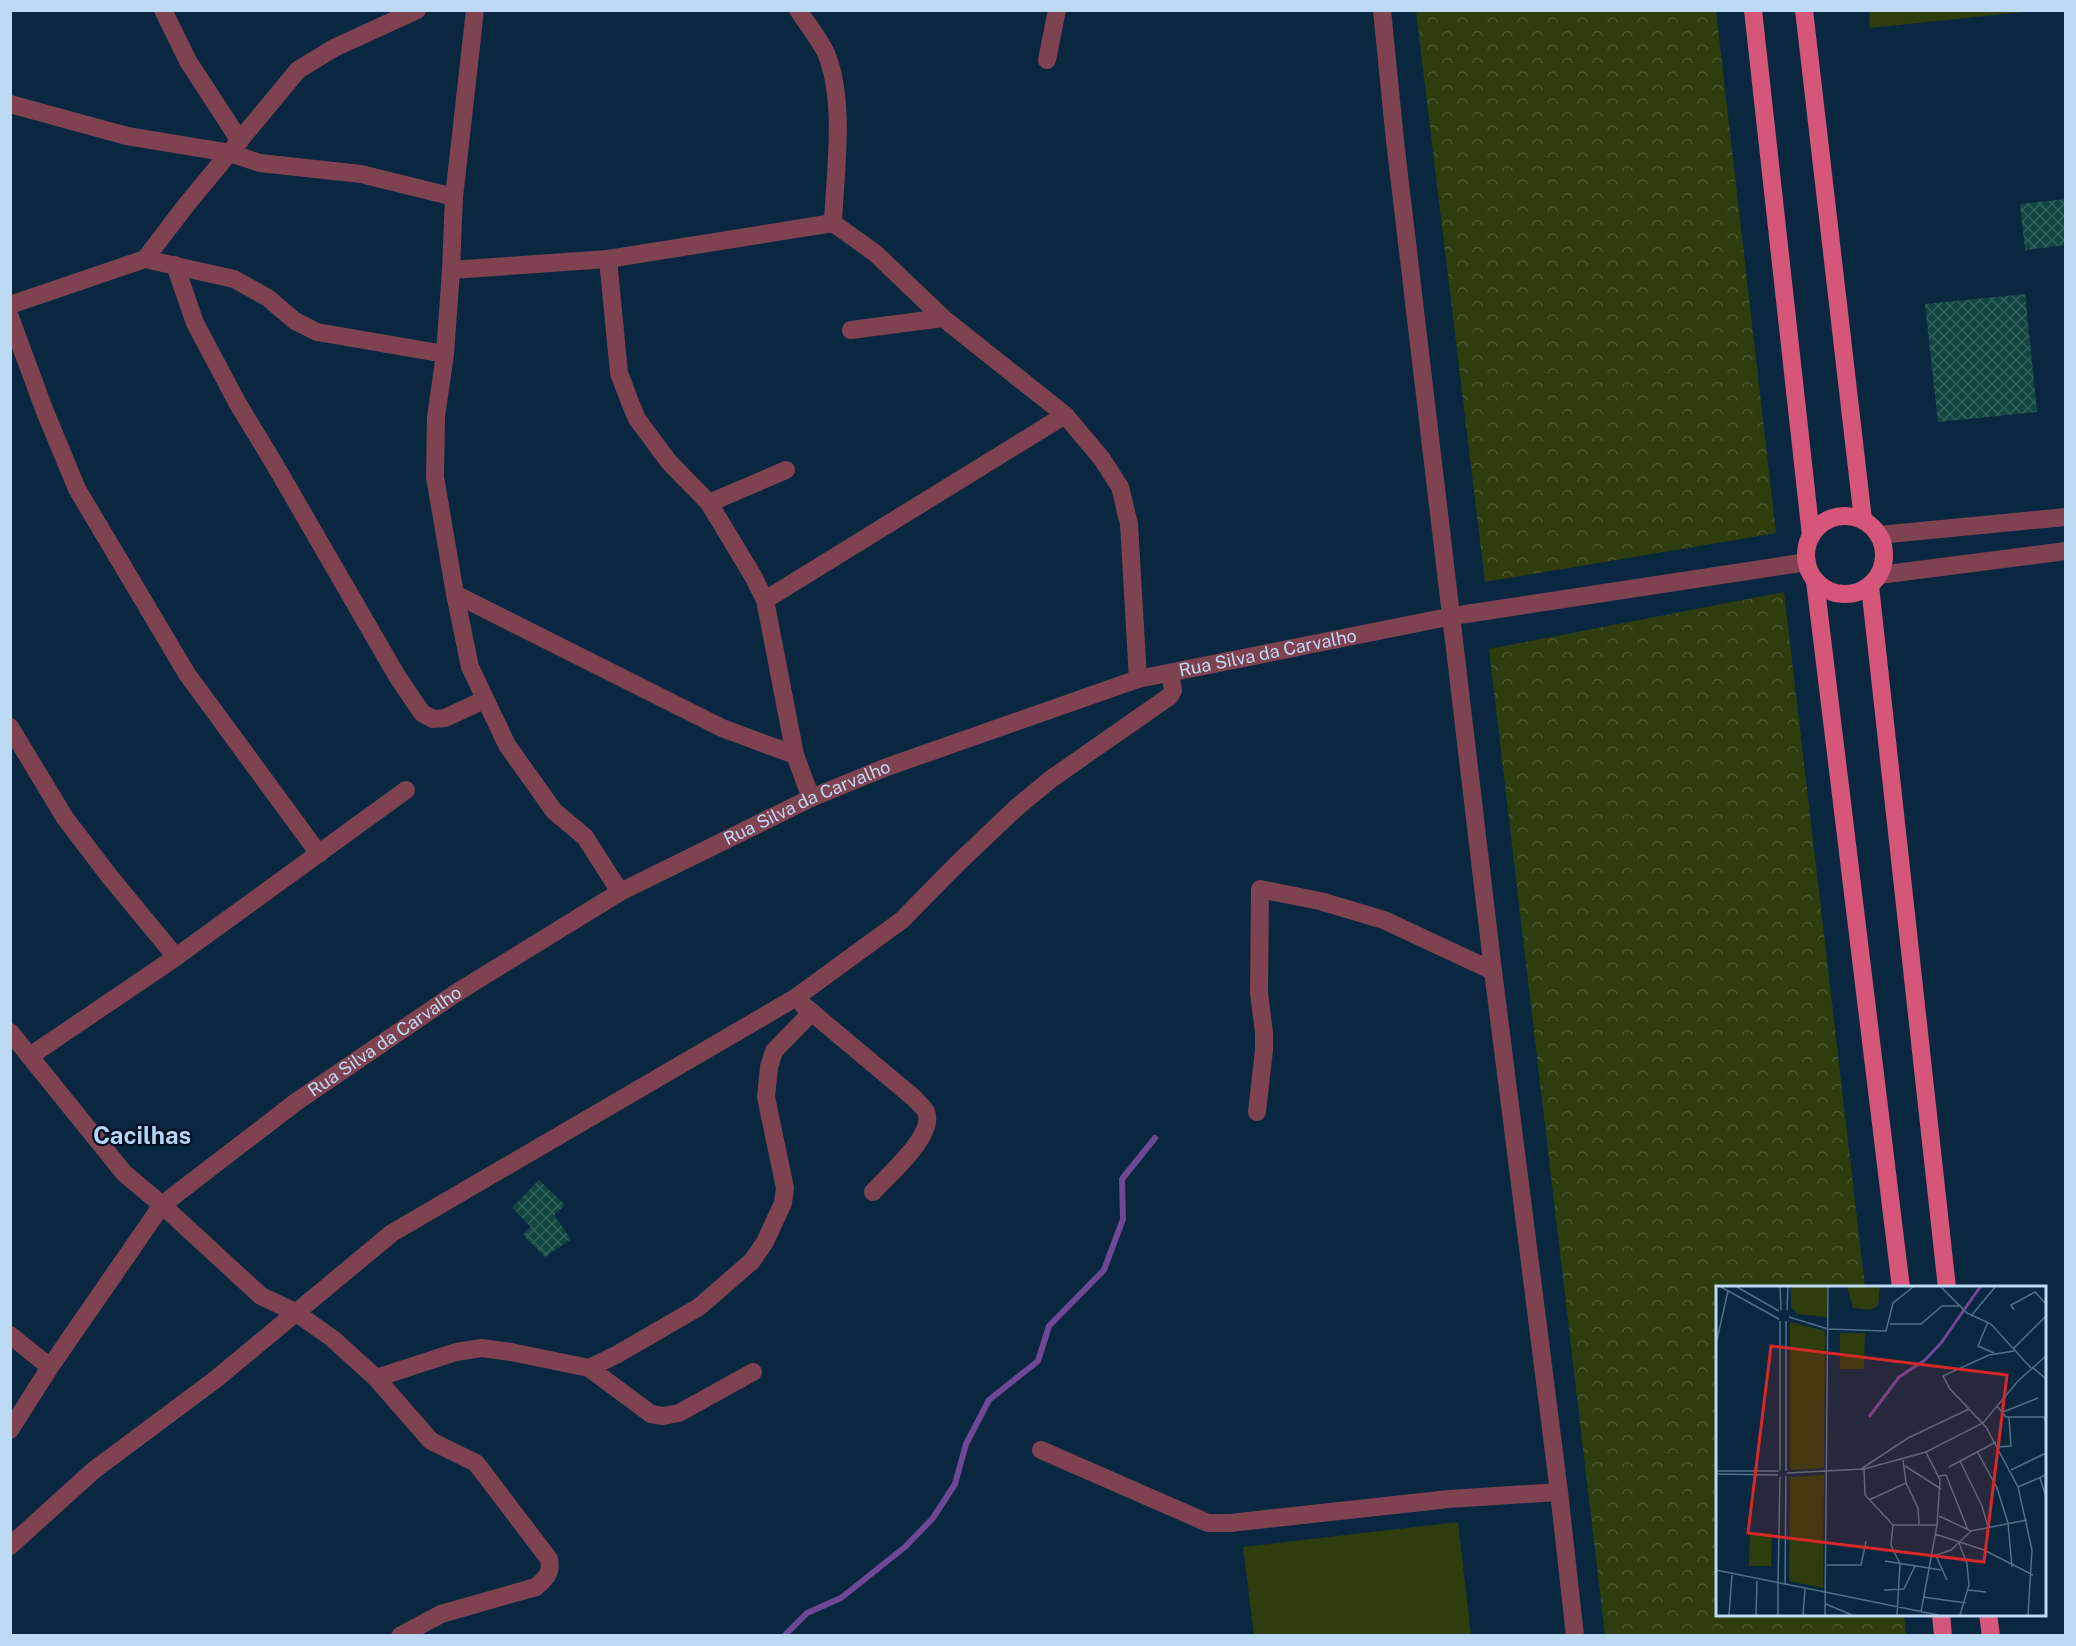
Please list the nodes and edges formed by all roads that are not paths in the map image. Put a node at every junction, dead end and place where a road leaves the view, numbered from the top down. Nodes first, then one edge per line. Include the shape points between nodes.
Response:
1 (163, 10) edge
2 (417, 10) edge
3 (476, 10) edge
4 (798, 10) edge
5 (1057, 10) edge
6 (1382, 10) edge
7 (1753, 10) edge
8 (1804, 10) edge
9 (1047, 60) dead end
10 (10, 104) edge
11 (235, 147) junction
12 (454, 197) junction
13 (833, 223) junction
14 (145, 259) junction
15 (608, 260) junction
16 (175, 266) junction
17 (451, 270) junction
18 (10, 305) edge
19 (10, 318) edge
20 (943, 318) junction
21 (851, 330) dead end
22 (445, 354) junction
23 (1065, 415) junction
24 (786, 470) dead end
25 (709, 503) junction
26 (2066, 517) edge
27 (1863, 520) junction
28 (1811, 536) junction
29 (1880, 536) junction
30 (2066, 551) edge
31 (1806, 562) junction
32 (1815, 581) junction
33 (1875, 581) junction
34 (454, 594) junction
35 (765, 600) junction
36 (1453, 616) junction
37 (1170, 673) junction
38 (1138, 679) junction
39 (484, 700) junction
40 (10, 727) edge
41 (795, 755) junction
42 (406, 790) dead end
43 (811, 798) junction
44 (319, 854) junction
45 (620, 892) junction
46 (176, 957) junction
47 (1493, 971) junction
48 (795, 998) junction
49 (812, 1012) junction
50 (10, 1032) edge
51 (30, 1056) junction
52 (1257, 1112) dead end
53 (873, 1192) dead end
54 (162, 1204) junction
55 (1901, 1286) edge
56 (1947, 1286) edge
57 (295, 1312) junction
58 (10, 1335) edge
59 (50, 1367) junction
60 (589, 1368) junction
61 (753, 1372) dead end
62 (376, 1378) junction
63 (10, 1430) edge
64 (1041, 1450) dead end
65 (1559, 1492) junction
66 (10, 1546) edge
67 (1941, 1616) edge
68 (1988, 1616) edge
69 (400, 1635) edge
70 (1575, 1635) edge
71 (1943, 1635) edge
72 (1991, 1635) edge

1 - 11 street
2 - 11 street via 334,48 298,70
3 - 12 street
4 - 13 street via 825,53 834,85 838,111
5 - 9 street
6 - 36 street
7 - 28 main road
8 - 27 main road
10 - 11 street via 127,136
11 - 12 street via 260,163 361,174
11 - 14 street
12 - 17 street
13 - 15 street
13 - 20 street via 875,253
14 - 16 street
14 - 18 street
15 - 17 street
15 - 25 street via 620,373 630,402 669,462
16 - 22 street via 234,279 317,332
16 - 39 street via 195,323 238,404 422,712 433,719 445,718
17 - 22 street
19 - 44 street via 77,489 187,674
20 - 21 street
20 - 23 street
22 - 34 street via 436,417 435,477
23 - 35 street
23 - 38 street via 1120,487 1129,524
24 - 25 street
25 - 35 street
26 - 29 street
27 - 28 main road via 1837,517 1825,522
27 - 29 main road
28 - 31 main road
29 - 33 main road via 1885,560
30 - 33 street
31 - 32 main road
31 - 36 street, Rua Silva da Carvalho
32 - 33 main road via 1826,590 1845,595
32 - 55 main road
33 - 56 main road
34 - 39 street via 470,668
34 - 41 street via 722,728
35 - 41 street
36 - 37 street, Rua Silva da Carvalho
36 - 47 street
37 - 38 street, Rua Silva da Carvalho
37 - 48 street via 1170,696 1051,779 902,920
38 - 43 street, Rua Silva da Carvalho via 887,767
39 - 45 street via 507,745 554,811 585,837
40 - 46 street via 65,818
41 - 43 street
42 - 44 street
43 - 45 street, Rua Silva da Carvalho
44 - 46 street
45 - 54 street, Rua Silva da Carvalho via 456,993 296,1102
46 - 51 street
47 - 52 street via 1384,920 1260,889 1259,993 1264,1050
47 - 65 street
48 - 49 street
48 - 57 street via 392,1233
49 - 53 street via 926,1112 923,1138
49 - 60 street via 774,1051 769,1067 766,1097 785,1188 783,1203 765,1242 752,1261 699,1307
50 - 51 street
51 - 54 street via 124,1173
54 - 57 street via 261,1296
54 - 59 street, Rua Silva da Carvalho
57 - 62 street via 333,1339
57 - 66 street via 216,1379 94,1470
58 - 59 street
59 - 63 street, Rua Silva da Carvalho
60 - 61 street via 651,1414 663,1416 680,1413
60 - 62 street via 482,1348 456,1352
62 - 69 street via 431,1441 477,1463 549,1559 551,1568 536,1587 441,1614
64 - 65 street via 1208,1522
65 - 70 street
67 - 71 main road
68 - 72 main road

